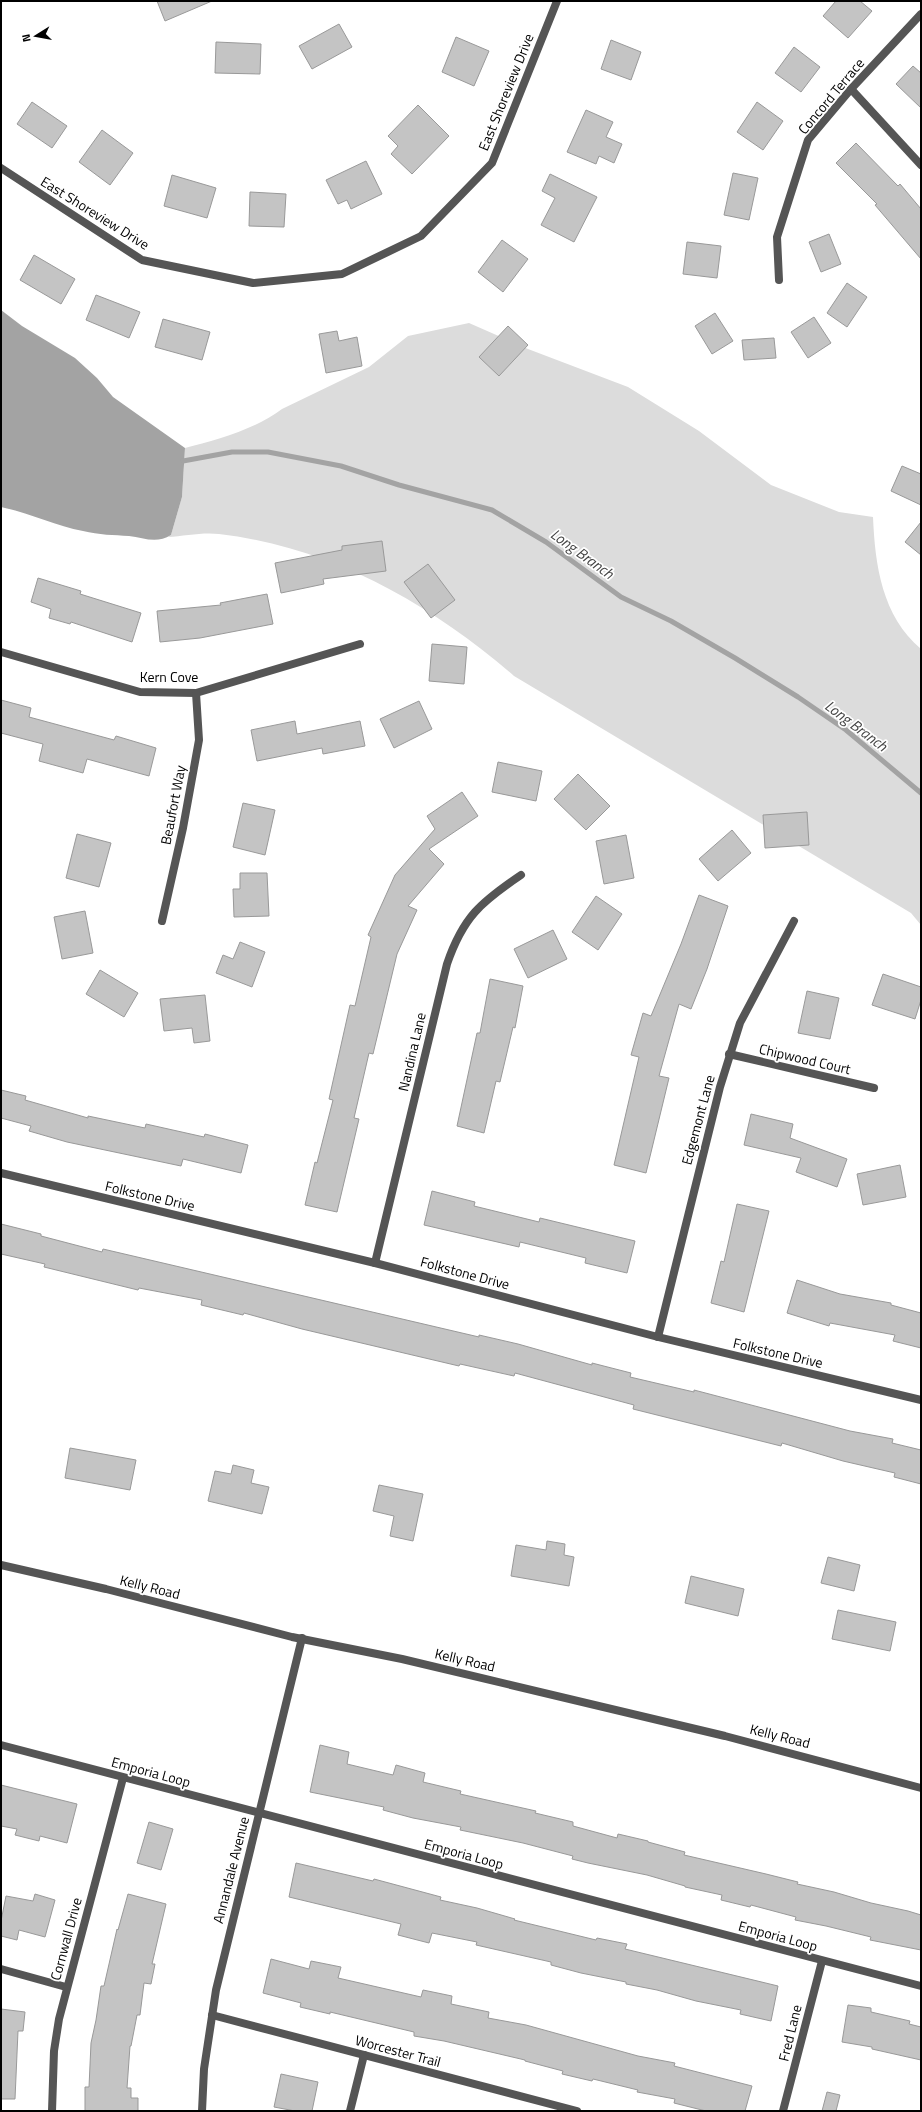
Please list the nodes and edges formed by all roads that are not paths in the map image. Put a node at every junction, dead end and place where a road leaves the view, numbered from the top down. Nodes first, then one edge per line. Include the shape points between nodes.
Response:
1 (557, 1) edge
2 (921, 14) edge
3 (851, 89) junction
4 (921, 165) edge
5 (1, 168) edge
6 (779, 280) dead end
7 (360, 644) dead end
8 (1, 652) edge
9 (196, 693) junction
10 (521, 875) dead end
11 (162, 921) dead end
12 (794, 921) dead end
13 (729, 1054) junction
14 (874, 1088) dead end
15 (1, 1173) edge
16 (375, 1263) junction
17 (658, 1337) junction
18 (921, 1400) edge
19 (1, 1565) edge
20 (302, 1638) junction
21 (1, 1745) edge
22 (123, 1778) junction
23 (921, 1788) edge
24 (258, 1813) junction
25 (822, 1961) junction
26 (1, 1969) edge
27 (921, 1986) edge
28 (66, 1987) junction
29 (212, 2015) junction
30 (364, 2055) junction
31 (52, 2111) edge
32 (202, 2111) edge
33 (350, 2111) edge
34 (577, 2111) edge
35 (783, 2111) edge

1 - 5 street, East Shoreview Drive via 492,163 421,236 342,274 254,283 142,260
2 - 3 street, Concord Terrace
3 - 4 street
3 - 6 street, Concord Terrace via 808,140 777,237
7 - 9 street, Kern Cove
8 - 9 street, Kern Cove via 140,692
9 - 11 street, Beaufort Way via 199,740
10 - 16 street, Nandina Lane via 488,897 459,933 452,947
12 - 13 street, Edgemont Lane via 740,1023
13 - 14 street, Chipwood Court
13 - 17 street, Edgemont Lane via 672,1272
15 - 16 street, Folkstone Drive
16 - 17 street, Folkstone Drive
17 - 18 street, Folkstone Drive
19 - 20 street, Kelly Road
20 - 23 street, Kelly Road via 402,1659 788,1751
20 - 24 street, Annandale Avenue
21 - 22 street, Emporia Loop
22 - 24 street, Emporia Loop
22 - 28 street, Cornwall Drive
24 - 25 street, Emporia Loop
24 - 29 street, Annandale Avenue via 225,1948
25 - 27 street, Emporia Loop
25 - 35 street, Fred Lane
26 - 28 street
28 - 31 street, Cornwall Drive via 54,2051
29 - 30 street, Worcester Trail
29 - 32 street, Annandale Avenue via 204,2069
30 - 33 street
30 - 34 street, Worcester Trail

